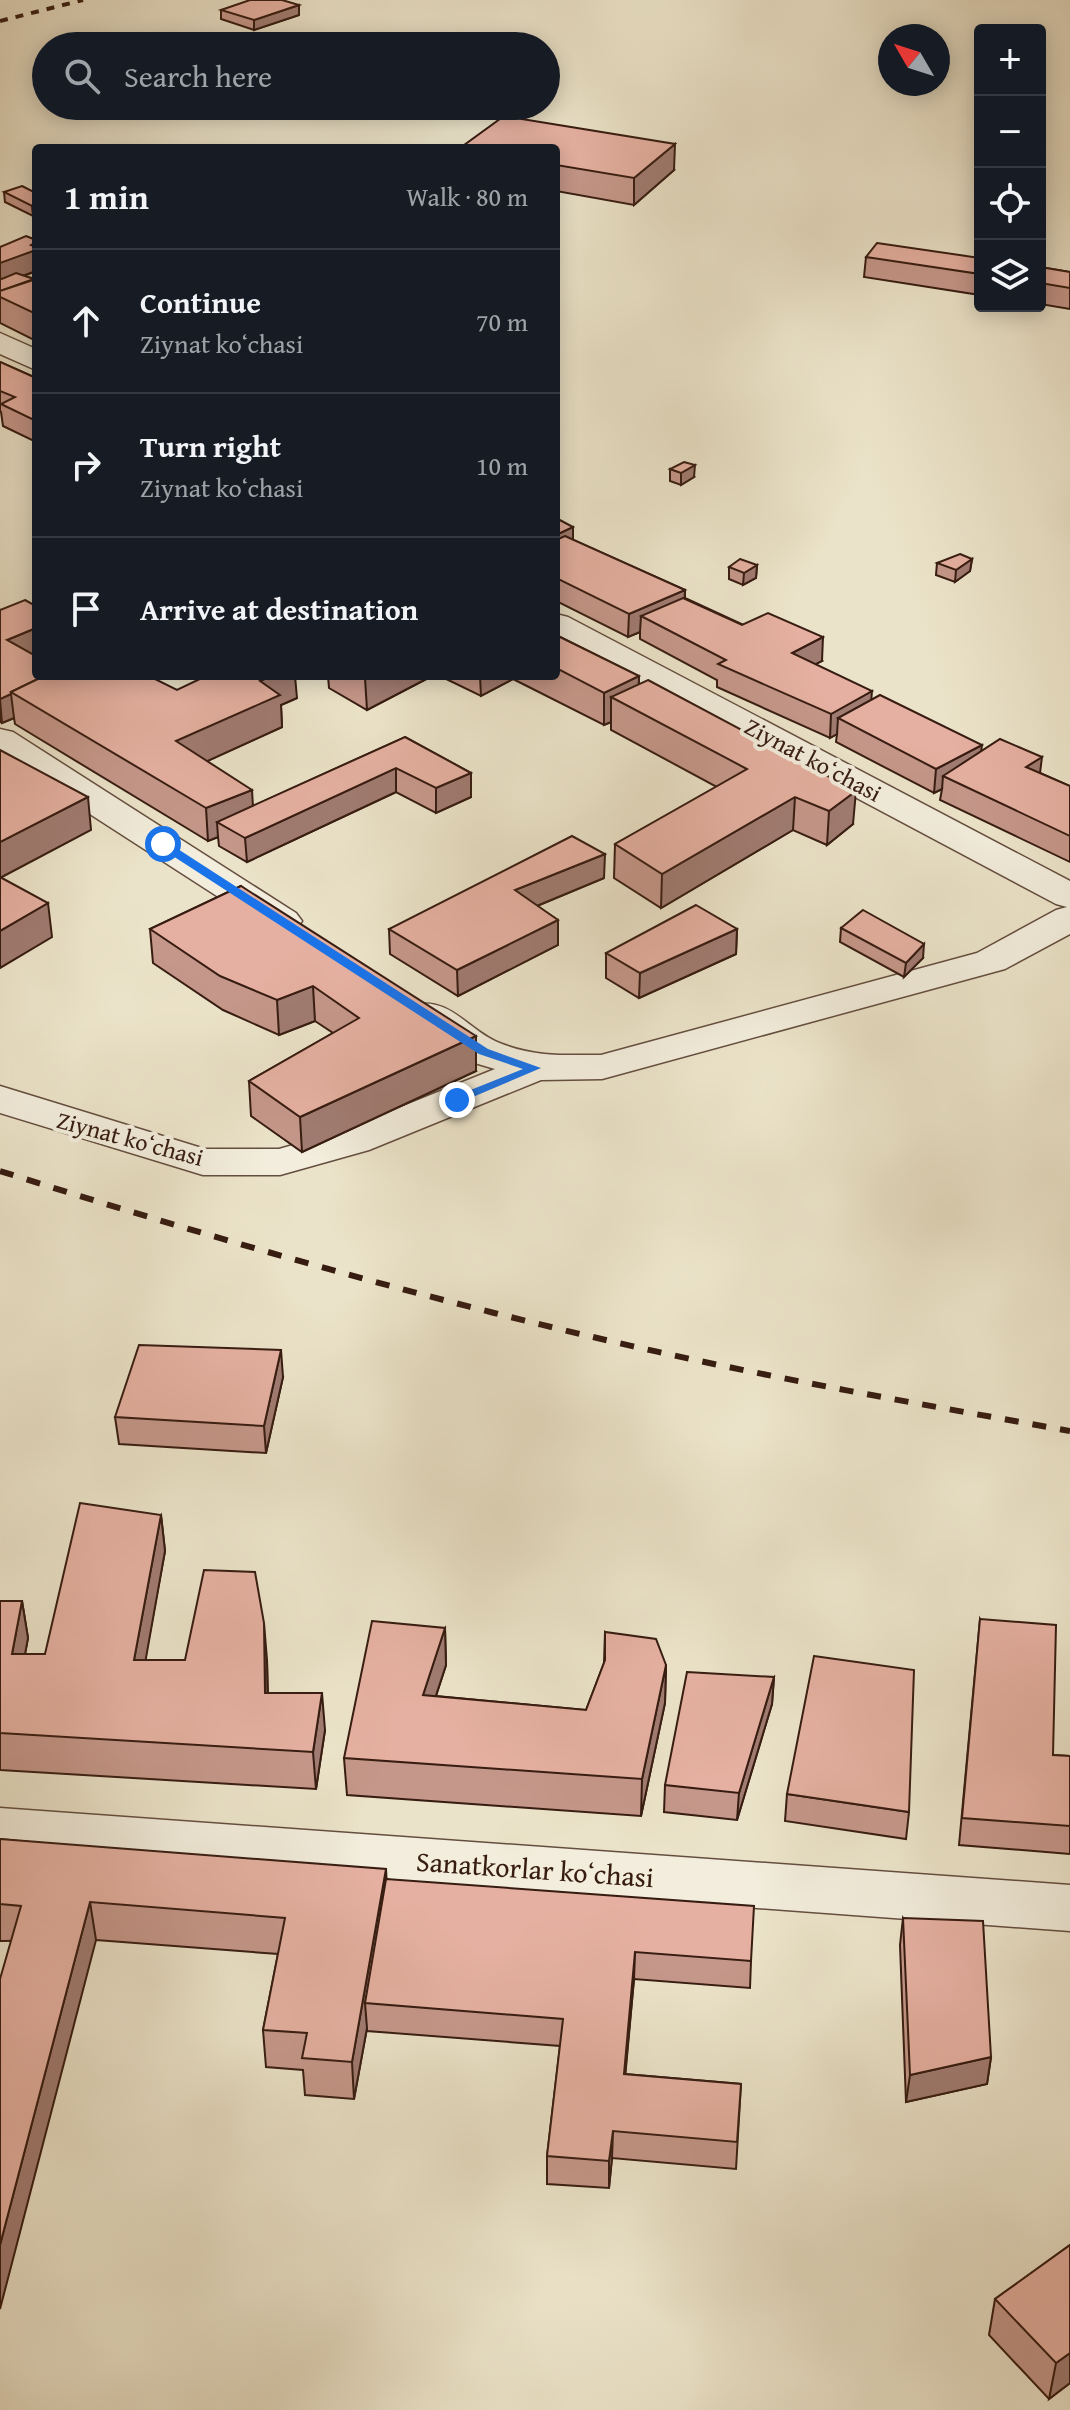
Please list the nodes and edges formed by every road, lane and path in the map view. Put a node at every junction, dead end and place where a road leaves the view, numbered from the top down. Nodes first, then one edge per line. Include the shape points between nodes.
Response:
1 (0, 342) edge
2 (32, 359) edge
3 (560, 626) edge
4 (0, 740) edge
5 (1070, 896) edge
6 (1070, 918) edge
7 (309, 938) edge
8 (402, 998) edge
9 (535, 1068) junction
10 (0, 1099) edge
11 (0, 1830) edge
12 (1070, 1908) edge

1 - 2 street
3 - 5 street, Ziynat koʻchasi
4 - 7 street
6 - 9 street, Ziynat koʻchasi via 991,961 602,1067
8 - 9 street, Ziynat koʻchasi via 483,1052
9 - 10 street, Ziynat koʻchasi via 354,1141 280,1162 203,1162
11 - 12 street, Sanatkorlar koʻchasi

